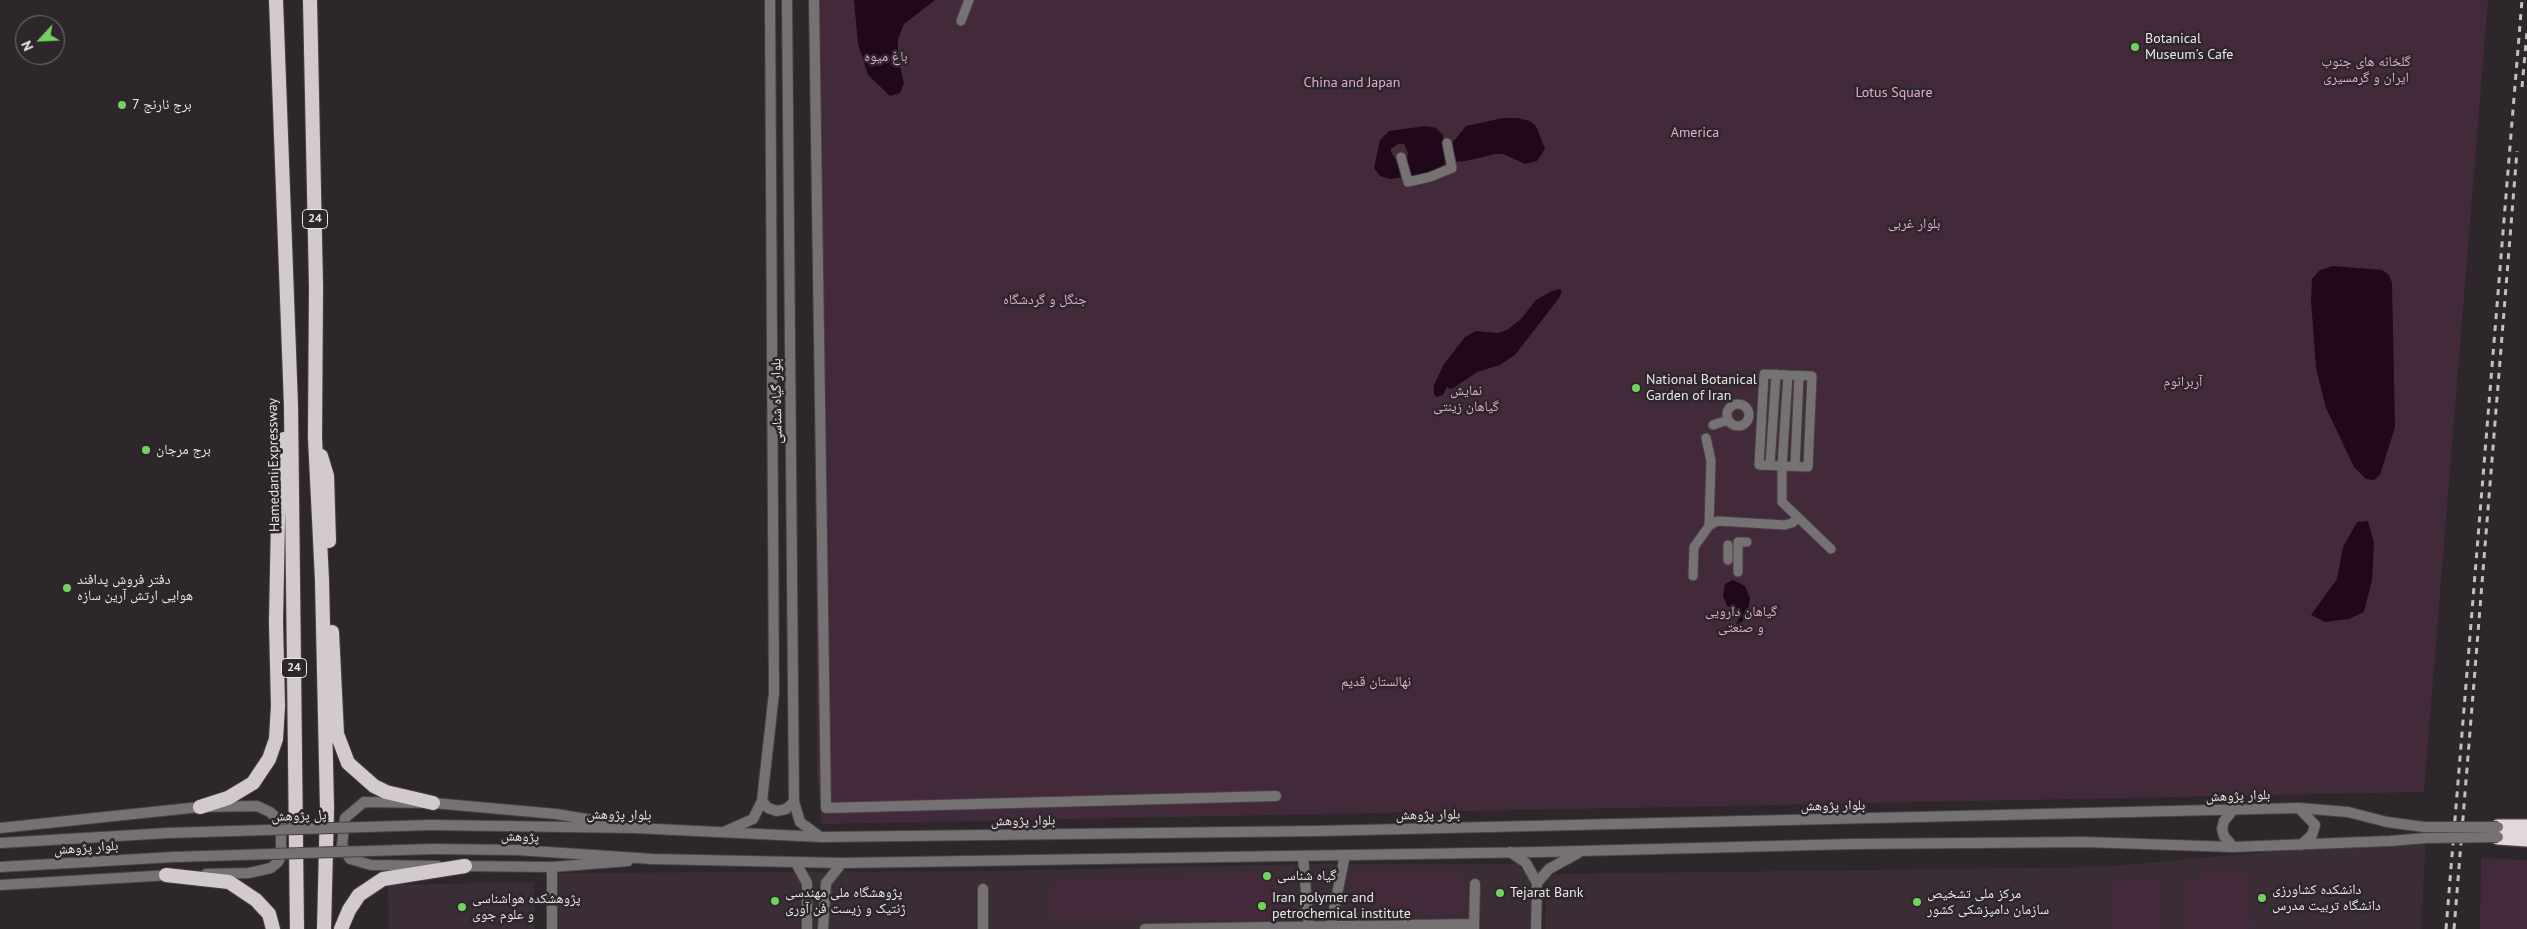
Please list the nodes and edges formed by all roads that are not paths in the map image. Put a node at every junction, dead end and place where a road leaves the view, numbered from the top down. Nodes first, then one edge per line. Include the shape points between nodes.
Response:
1 (276, 0) edge
2 (310, 0) edge
3 (770, 0) edge
4 (787, 0) edge
5 (814, 0) edge
6 (969, 0) edge
7 (961, 20) dead end
8 (1447, 143) dead end
9 (1402, 160) dead end
10 (1776, 374) junction
11 (1788, 375) junction
12 (1799, 376) junction
13 (1763, 392) junction
14 (1775, 393) junction
15 (1787, 394) junction
16 (1798, 395) junction
17 (1811, 396) junction
18 (291, 406) junction
19 (1762, 410) junction
20 (1774, 411) junction
21 (1786, 412) junction
22 (1798, 412) junction
23 (1810, 414) junction
24 (1748, 417) junction
25 (1728, 420) junction
26 (1713, 425) dead end
27 (1761, 429) junction
28 (1773, 429) junction
29 (1785, 429) junction
30 (1797, 430) junction
31 (1810, 430) junction
32 (315, 438) junction
33 (1706, 438) dead end
34 (1760, 446) junction
35 (1771, 447) junction
36 (1784, 447) junction
37 (1796, 448) junction
38 (1809, 449) junction
39 (1770, 465) junction
40 (1782, 466) junction
41 (1795, 466) junction
42 (1798, 518) junction
43 (1709, 526) junction
44 (1747, 542) dead end
45 (1831, 549) dead end
46 (1738, 572) dead end
47 (1693, 576) dead end
48 (1276, 796) dead end
49 (762, 801) junction
50 (794, 802) junction
51 (434, 803) junction
52 (200, 808) junction
53 (2299, 808) junction
54 (2233, 810) junction
55 (431, 826) joint
56 (2527, 827) edge
57 (0, 828) edge
58 (634, 828) junction
59 (2425, 832) junction
60 (2498, 832) junction
61 (168, 833) joint
62 (719, 833) junction
63 (822, 837) junction
64 (2527, 839) edge
65 (0, 843) edge
66 (2301, 845) junction
67 (2233, 847) junction
68 (1583, 851) junction
69 (1510, 852) junction
70 (1345, 855) junction
71 (174, 856) joint
72 (1303, 856) junction
73 (652, 859) junction
74 (796, 863) junction
75 (842, 863) junction
76 (465, 866) junction
77 (552, 867) junction
78 (0, 868) edge
79 (166, 874) junction
80 (1537, 883) junction
81 (1475, 884) dead end
82 (0, 885) edge
83 (982, 889) dead end
84 (1330, 927) edge
85 (1397, 927) edge
86 (1474, 927) edge
87 (1284, 928) edge
88 (1309, 928) edge
89 (273, 929) edge
90 (297, 929) edge
91 (324, 929) edge
92 (341, 929) edge
93 (552, 929) edge
94 (807, 929) edge
95 (823, 929) edge
96 (983, 929) edge
97 (1146, 929) edge
98 (1536, 929) edge

1 - 18 highway, Hamedani Expressway / 24
2 - 32 highway, 24 via 316,286
3 - 49 street, بلوار گیاه شناسی via 774,693
4 - 50 street, بلوار گیاه شناسی
5 - 48 street via 826,808
6 - 7 street
8 - 9 street via 1452,168 1430,177 1408,182
10 - 11 street
10 - 13 street via 1764,374
10 - 14 street
11 - 12 street
11 - 15 street
12 - 16 street
12 - 17 street via 1812,376
13 - 14 street
13 - 19 street
14 - 15 street
14 - 20 street
15 - 16 street
15 - 21 street
16 - 17 street
16 - 22 street
17 - 23 street
18 - 52 highway via 279,469 276,739 269,759 253,784
18 - 90 highway, Hamedani Expressway / 24
19 - 20 street
19 - 24 street
19 - 27 street
20 - 21 street
20 - 28 street
21 - 22 street
21 - 29 street
22 - 23 street
22 - 30 street
23 - 31 street
24 - 25 street via 1740,426
24 - 25 street via 1744,406 1734,405 1727,413
24 - 27 street
25 - 26 street
27 - 28 street
27 - 34 street
28 - 29 street
28 - 35 street
29 - 30 street
29 - 36 street
30 - 31 street
30 - 37 street
31 - 38 street
32 - 51 highway via 327,476 337,734 348,763 374,786 386,792
32 - 91 highway, 24 via 327,808
33 - 43 street via 1711,461
34 - 35 street
34 - 39 street via 1759,464
35 - 36 street
35 - 39 street
36 - 37 street
36 - 40 street
37 - 38 street
37 - 41 street
38 - 41 street via 1808,467
39 - 40 street
40 - 41 street
40 - 42 street via 1782,502
42 - 43 street via 1784,525 1717,521
42 - 45 street
43 - 47 street via 1694,547
44 - 46 street via 1738,542 1731,553
49 - 50 street via 777,812
49 - 62 street via 753,819
50 - 63 street via 800,822
51 - 58 street via 556,814
51 - 76 street via 364,802 345,818 342,845 350,859 360,863
52 - 57 street
52 - 79 street via 258,806 270,812 281,822 282,856 271,868 261,872
53 - 54 street, بلوار پژوهش
53 - 59 street, بلوار پژوهش via 2348,812
53 - 66 street via 2315,825 2312,835
54 - 63 street, بلوار پژوهش via 1317,831
54 - 67 street via 2222,829
55 - 58 street, بلوار پژوهش
55 - 61 street, پل پژوهش, bridge
56 - 60 highway
58 - 62 street, بلوار پژوهش
59 - 60 street, bridge
59 - 66 street via 2390,842
60 - 64 highway
61 - 65 street, بلوار پژوهش
62 - 63 street, بلوار پژوهش
66 - 67 street
67 - 68 street via 2075,842
68 - 69 street
68 - 80 street via 1549,869
69 - 70 street
69 - 80 street via 1526,863
70 - 72 street
70 - 84 street
71 - 73 street, پژوهش, bridge via 433,848 606,854
71 - 78 street, بلوار پژوهش
72 - 75 street
72 - 88 street
73 - 74 street
73 - 77 street
74 - 75 street
74 - 94 street via 807,883
75 - 95 street via 826,883
76 - 77 street
76 - 92 highway via 383,879 359,895
77 - 93 street
79 - 82 street
79 - 89 highway via 229,882 256,900 269,914
80 - 98 street
81 - 86 street
83 - 96 street
84 - 85 street
84 - 88 street
85 - 86 street
87 - 88 street
87 - 97 street

